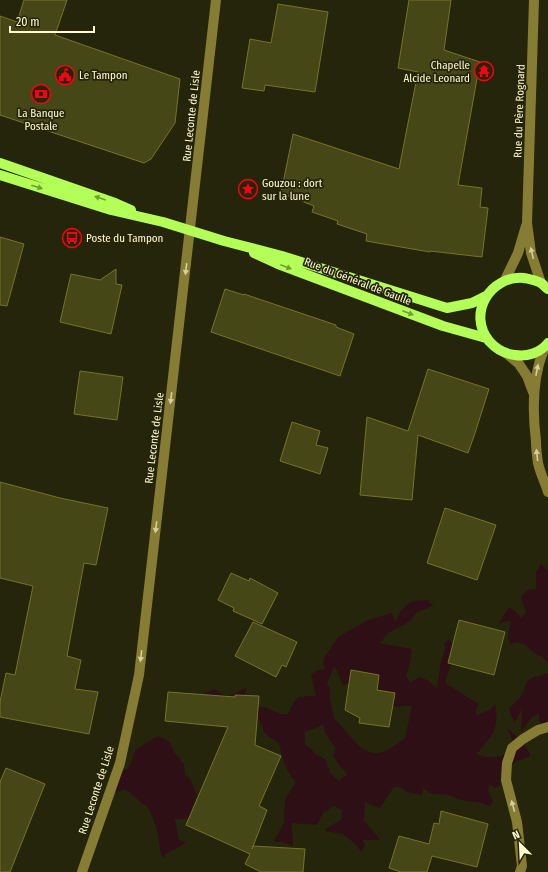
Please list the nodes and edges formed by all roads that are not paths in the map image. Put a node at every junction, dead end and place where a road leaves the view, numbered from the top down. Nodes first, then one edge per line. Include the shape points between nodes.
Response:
1 (216, 0) edge
2 (534, 0) edge
3 (0, 163) edge
4 (0, 175) edge
5 (163, 222) junction
6 (527, 223) junction
7 (190, 230) junction
8 (224, 241) junction
9 (505, 280) junction
10 (544, 286) edge
11 (486, 296) junction
12 (486, 338) junction
13 (547, 345) edge
14 (507, 354) junction
15 (533, 394) junction
16 (548, 492) edge
17 (548, 727) edge
18 (82, 872) edge
19 (520, 872) edge

1 - 7 street, Rue Leconte de Lisle
2 - 6 street, Rue du Père Rognard
5 -> 3 main road, Rue du Général de Gaulle
4 -> 5 main road, Rue du Général de Gaulle via 112,210
5 - 7 main road, Rue du Général de Gaulle
6 - 9 street, Rue du Père Rognard via 518,253
10 -> 6 street, Rue du Père Rognard via 531,253
7 - 8 main road, Rue du Général de Gaulle
7 -> 18 street, Rue Leconte de Lisle via 139,675 120,763
8 - 11 main road, Rue du Général de Gaulle via 282,256 447,308 472,303
8 -> 12 main road, Rue du Général de Gaulle via 444,326
9 - 10 main road via 529,279
9 - 11 main road, Rue du Général de Gaulle
11 - 12 main road via 481,317
12 - 14 main road
13 - 14 main road via 527,355
15 -> 13 street via 540,359
14 - 15 street via 519,364 527,376
16 -> 15 street via 538,462
19 -> 17 street via 522,866 518,822 506,780 507,763 512,748 538,730

